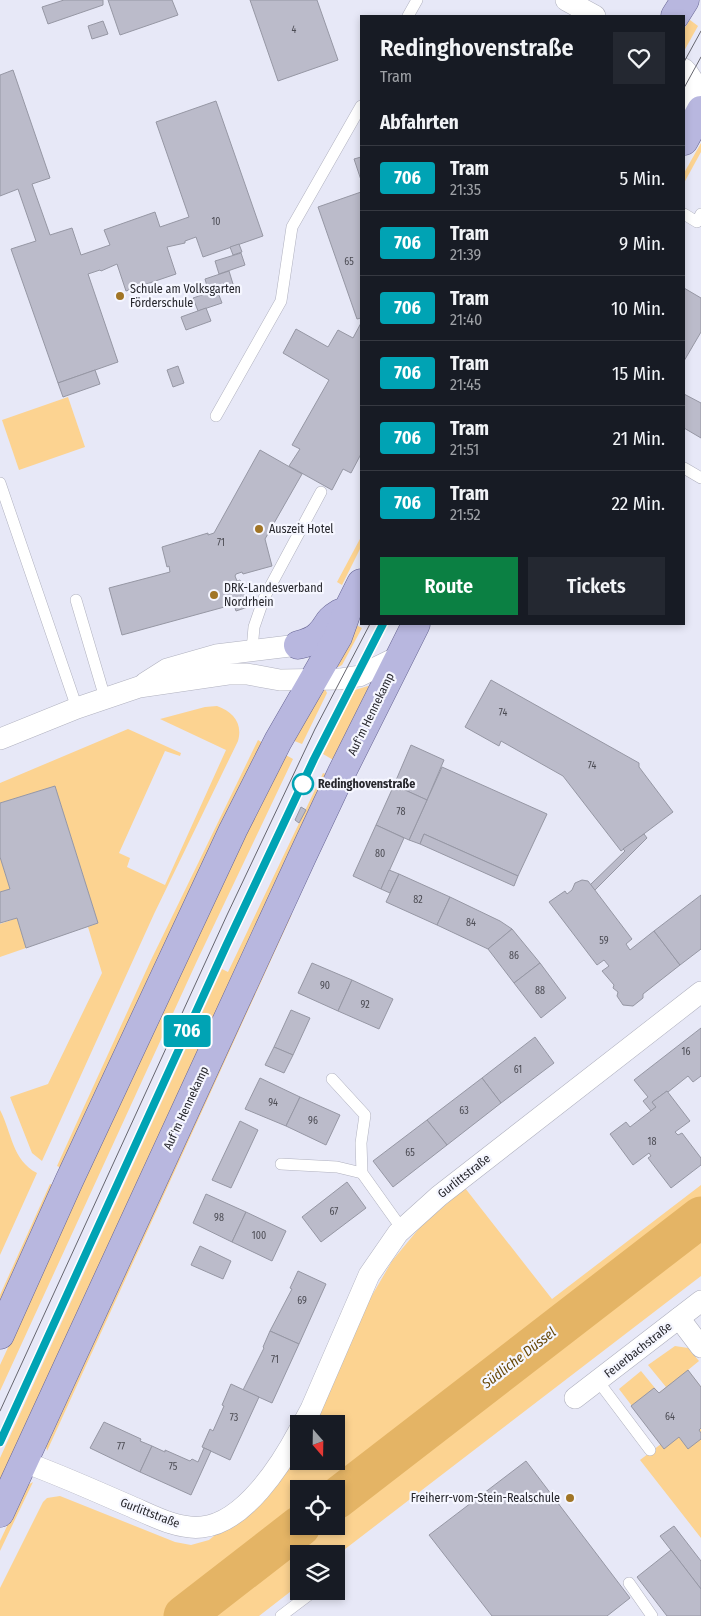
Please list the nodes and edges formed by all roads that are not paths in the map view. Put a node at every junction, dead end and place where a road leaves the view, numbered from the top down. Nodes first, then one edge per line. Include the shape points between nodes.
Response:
1 (417, 0) edge
2 (566, 0) edge
3 (685, 0) edge
4 (409, 15) edge
5 (593, 15) edge
6 (676, 15) edge
7 (685, 70) edge
8 (360, 108) edge
9 (701, 110) edge
10 (685, 118) edge
11 (685, 139) edge
12 (685, 214) edge
13 (700, 222) edge
14 (216, 416) dead end
15 (685, 469) edge
16 (701, 478) edge
17 (0, 483) edge
18 (321, 492) dead end
19 (360, 584) edge
20 (76, 600) dead end
21 (348, 609) junction
22 (416, 625) edge
23 (298, 645) joint
24 (252, 650) junction
25 (400, 656) junction
26 (280, 680) junction
27 (314, 680) junction
28 (139, 687) junction
29 (105, 698) junction
30 (77, 708) junction
31 (290, 720) junction
32 (0, 739) edge
33 (701, 992) edge
34 (332, 1079) dead end
35 (281, 1164) dead end
36 (362, 1173) junction
37 (402, 1229) junction
38 (701, 1301) edge
39 (679, 1318) junction
40 (0, 1334) edge
41 (701, 1346) edge
42 (598, 1381) junction
43 (575, 1398) dead end
44 (307, 1415) edge
45 (290, 1446) edge
46 (650, 1450) dead end
47 (24, 1462) junction
48 (0, 1513) edge
49 (629, 1583) dead end
50 (302, 1600) edge
51 (281, 1616) edge
52 (652, 1616) edge

1 - 4 lane
2 - 5 street
3 - 6 main road
7 - 10 street via 695,79 697,92
8 - 14 lane via 292,227 280,301
9 - 11 main road
12 - 13 lane
15 - 16 lane
17 - 30 lane
18 - 24 lane via 264,598 254,627
19 - 21 main road
20 - 29 lane
21 - 23 main road via 329,619 316,638
21 - 27 main road via 338,637
22 - 25 main road, Auf'm Hennekamp
23 - 24 street
24 - 28 street via 216,655 167,670
25 - 27 street via 359,676
25 - 47 main road, Auf'm Hennekamp via 303,855
26 - 27 street
26 - 28 street via 228,674
26 - 31 street
27 - 31 main road
28 - 29 street
29 - 30 street
30 - 32 street
31 - 40 main road via 233,830
33 - 37 street, Gurlittstraße via 439,1196
34 - 36 lane via 365,1115 360,1143
35 - 36 lane via 337,1167
36 - 37 lane
37 - 44 street, Gurlittstraße via 369,1275
38 - 39 street, Feuerbachstraße
39 - 41 street
39 - 42 street, Feuerbachstraße
42 - 43 street, Feuerbachstraße
42 - 46 lane
45 - 47 street, Gurlittstraße via 274,1473 246,1505 232,1515 203,1527 188,1527 164,1520
47 - 48 main road, Auf'm Hennekamp
49 - 52 lane
50 - 51 lane

